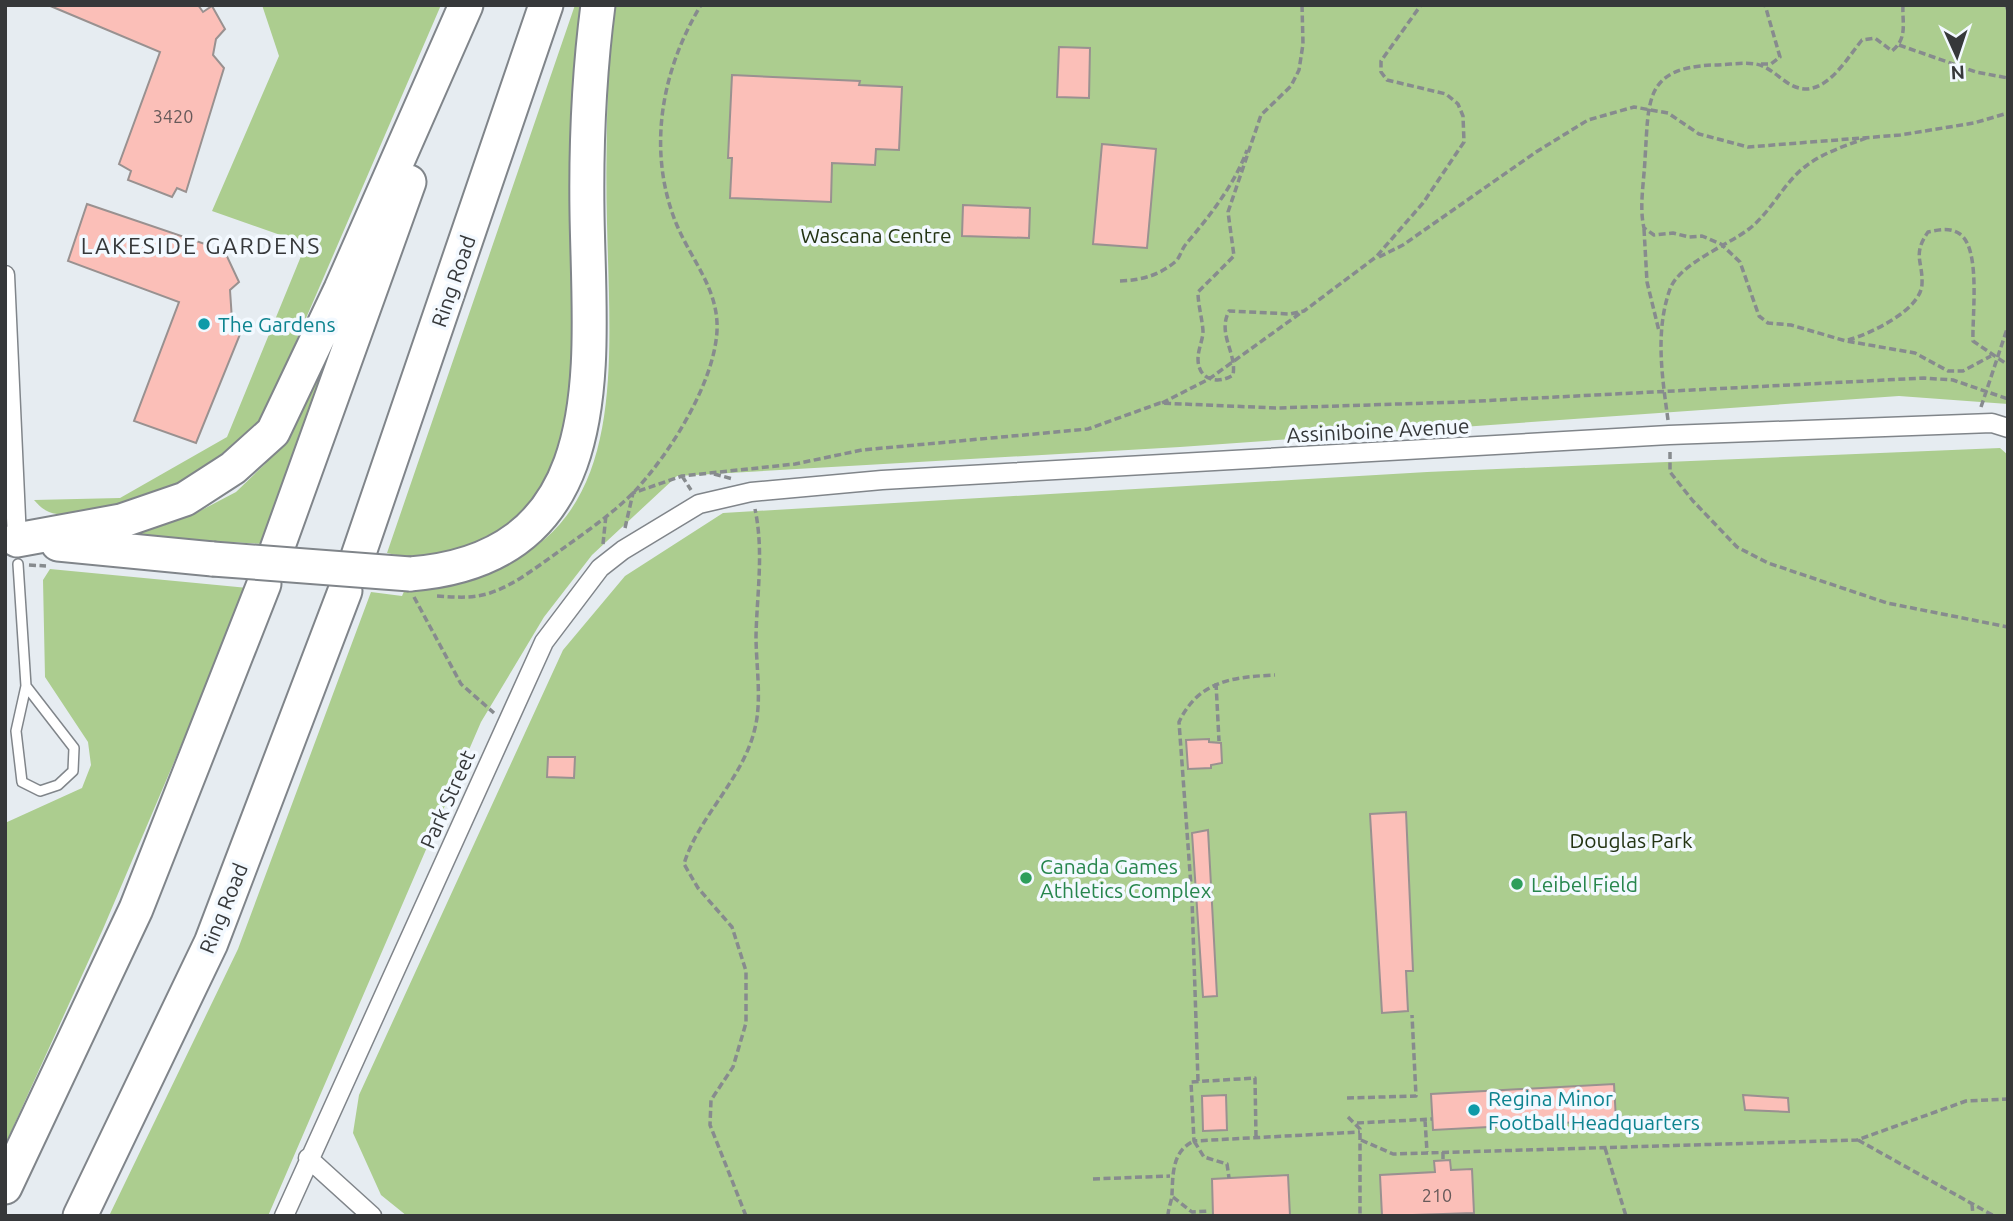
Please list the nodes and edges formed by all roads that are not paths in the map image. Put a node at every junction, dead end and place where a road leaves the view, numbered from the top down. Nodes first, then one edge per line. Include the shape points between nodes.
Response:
1 (466, 5) edge
2 (472, 5) edge
3 (546, 5) edge
4 (598, 5) edge
5 (5, 275) edge
6 (2008, 428) edge
7 (751, 492) joint
8 (277, 549) dead end
9 (18, 552) junction
10 (358, 555) dead end
11 (264, 584) dead end
12 (345, 591) dead end
13 (26, 686) junction
14 (308, 1158) junction
15 (5, 1187) edge
16 (80, 1216) edge
17 (284, 1216) edge
18 (372, 1216) edge

1 - 9 highway via 274,432 233,468 185,499
2 - 8 highway
3 - 10 highway, Ring Road
4 - 9 highway, bridge via 586,160 587,402 572,464 531,526 512,542 411,583 213,559
5 - 9 street
6 - 7 street, Assiniboine Avenue via 1992,423 1669,435 908,478
7 - 14 street, Park Street via 699,504 623,550 600,568 544,642
9 - 13 lane
11 - 15 highway via 136,909
12 - 16 highway, Ring Road via 211,943
13 - 13 lane via 16,731 22,782 40,791 58,785 73,771 74,748
14 - 17 street, Park Street
14 - 18 street

